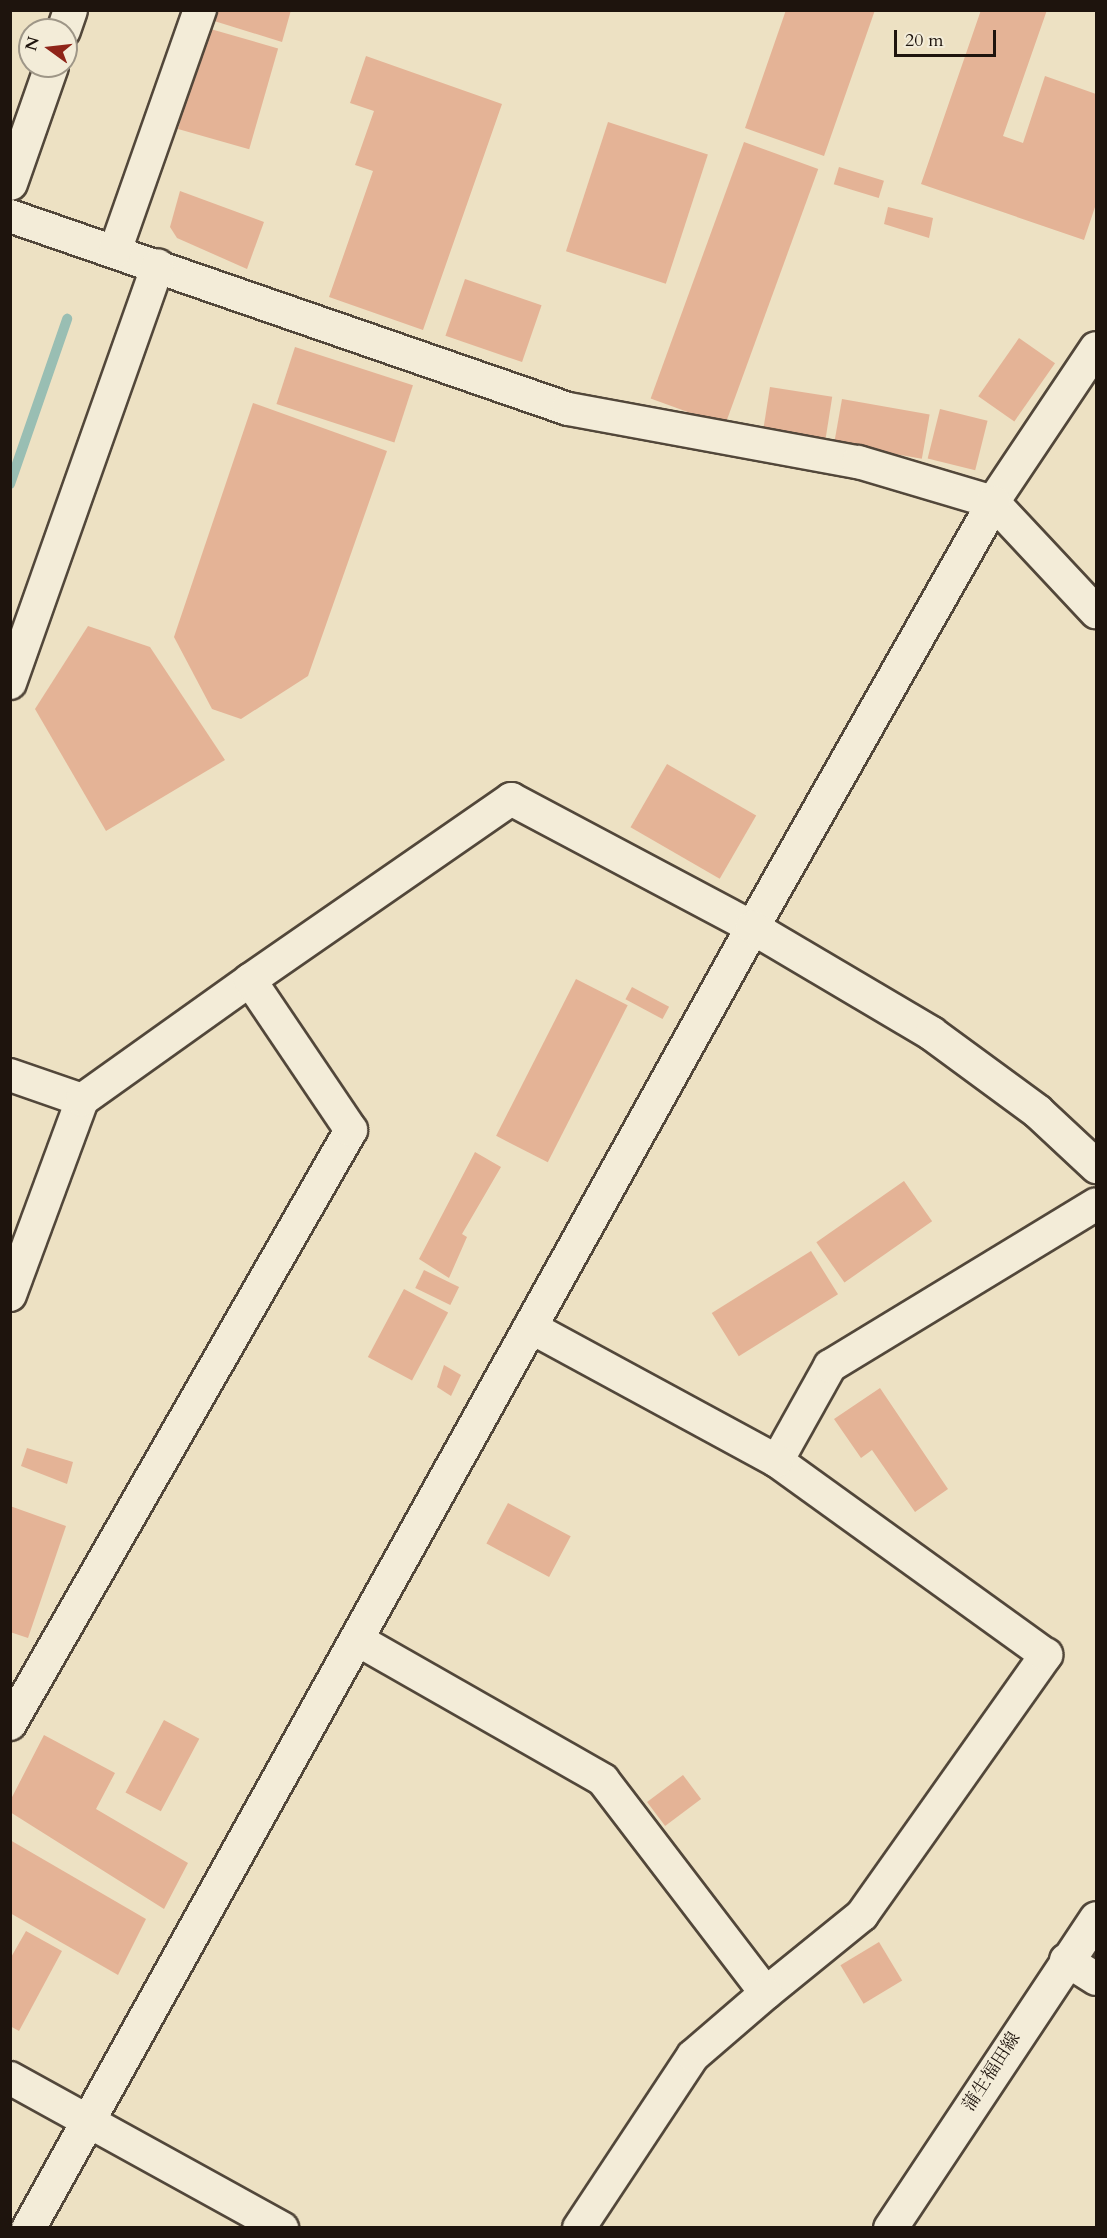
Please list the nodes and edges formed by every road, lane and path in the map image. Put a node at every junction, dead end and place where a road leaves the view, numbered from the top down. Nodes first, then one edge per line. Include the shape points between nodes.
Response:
1 (200, 10) edge
2 (47, 78) edge
3 (10, 183) edge
4 (10, 216) edge
5 (115, 251) junction
6 (158, 265) junction
7 (1096, 348) edge
8 (993, 502) junction
9 (1096, 612) edge
10 (10, 683) edge
11 (752, 927) junction
12 (250, 981) junction
13 (10, 1075) edge
14 (82, 1100) junction
15 (1096, 1166) edge
16 (1096, 1204) edge
17 (10, 1295) edge
18 (530, 1327) junction
19 (777, 1461) junction
20 (358, 1640) junction
21 (10, 1724) edge
22 (1096, 1918) edge
23 (1066, 1960) junction
24 (1096, 1979) edge
25 (766, 1993) junction
26 (10, 2078) edge
27 (88, 2121) junction
28 (28, 2228) edge
29 (282, 2228) edge
30 (579, 2228) edge
31 (890, 2228) edge

1 - 5 street
2 - 3 street
4 - 5 street
5 - 6 street
6 - 8 street via 568,409 858,462
6 - 10 street
7 - 8 street
8 - 9 street
8 - 11 street
11 - 12 street via 511,800
11 - 15 street via 931,1033 1037,1111
11 - 18 street
12 - 14 street
12 - 21 street via 351,1130
13 - 14 street
14 - 17 street
16 - 19 street via 830,1366
18 - 19 street
18 - 20 street
19 - 25 street via 1046,1655 862,1915
20 - 25 street via 603,1780
20 - 27 street
22 - 23 street, 蒲生福田線
23 - 24 street
23 - 31 street, 蒲生福田線
25 - 30 street via 693,2056
26 - 27 street
27 - 28 street
27 - 29 street

